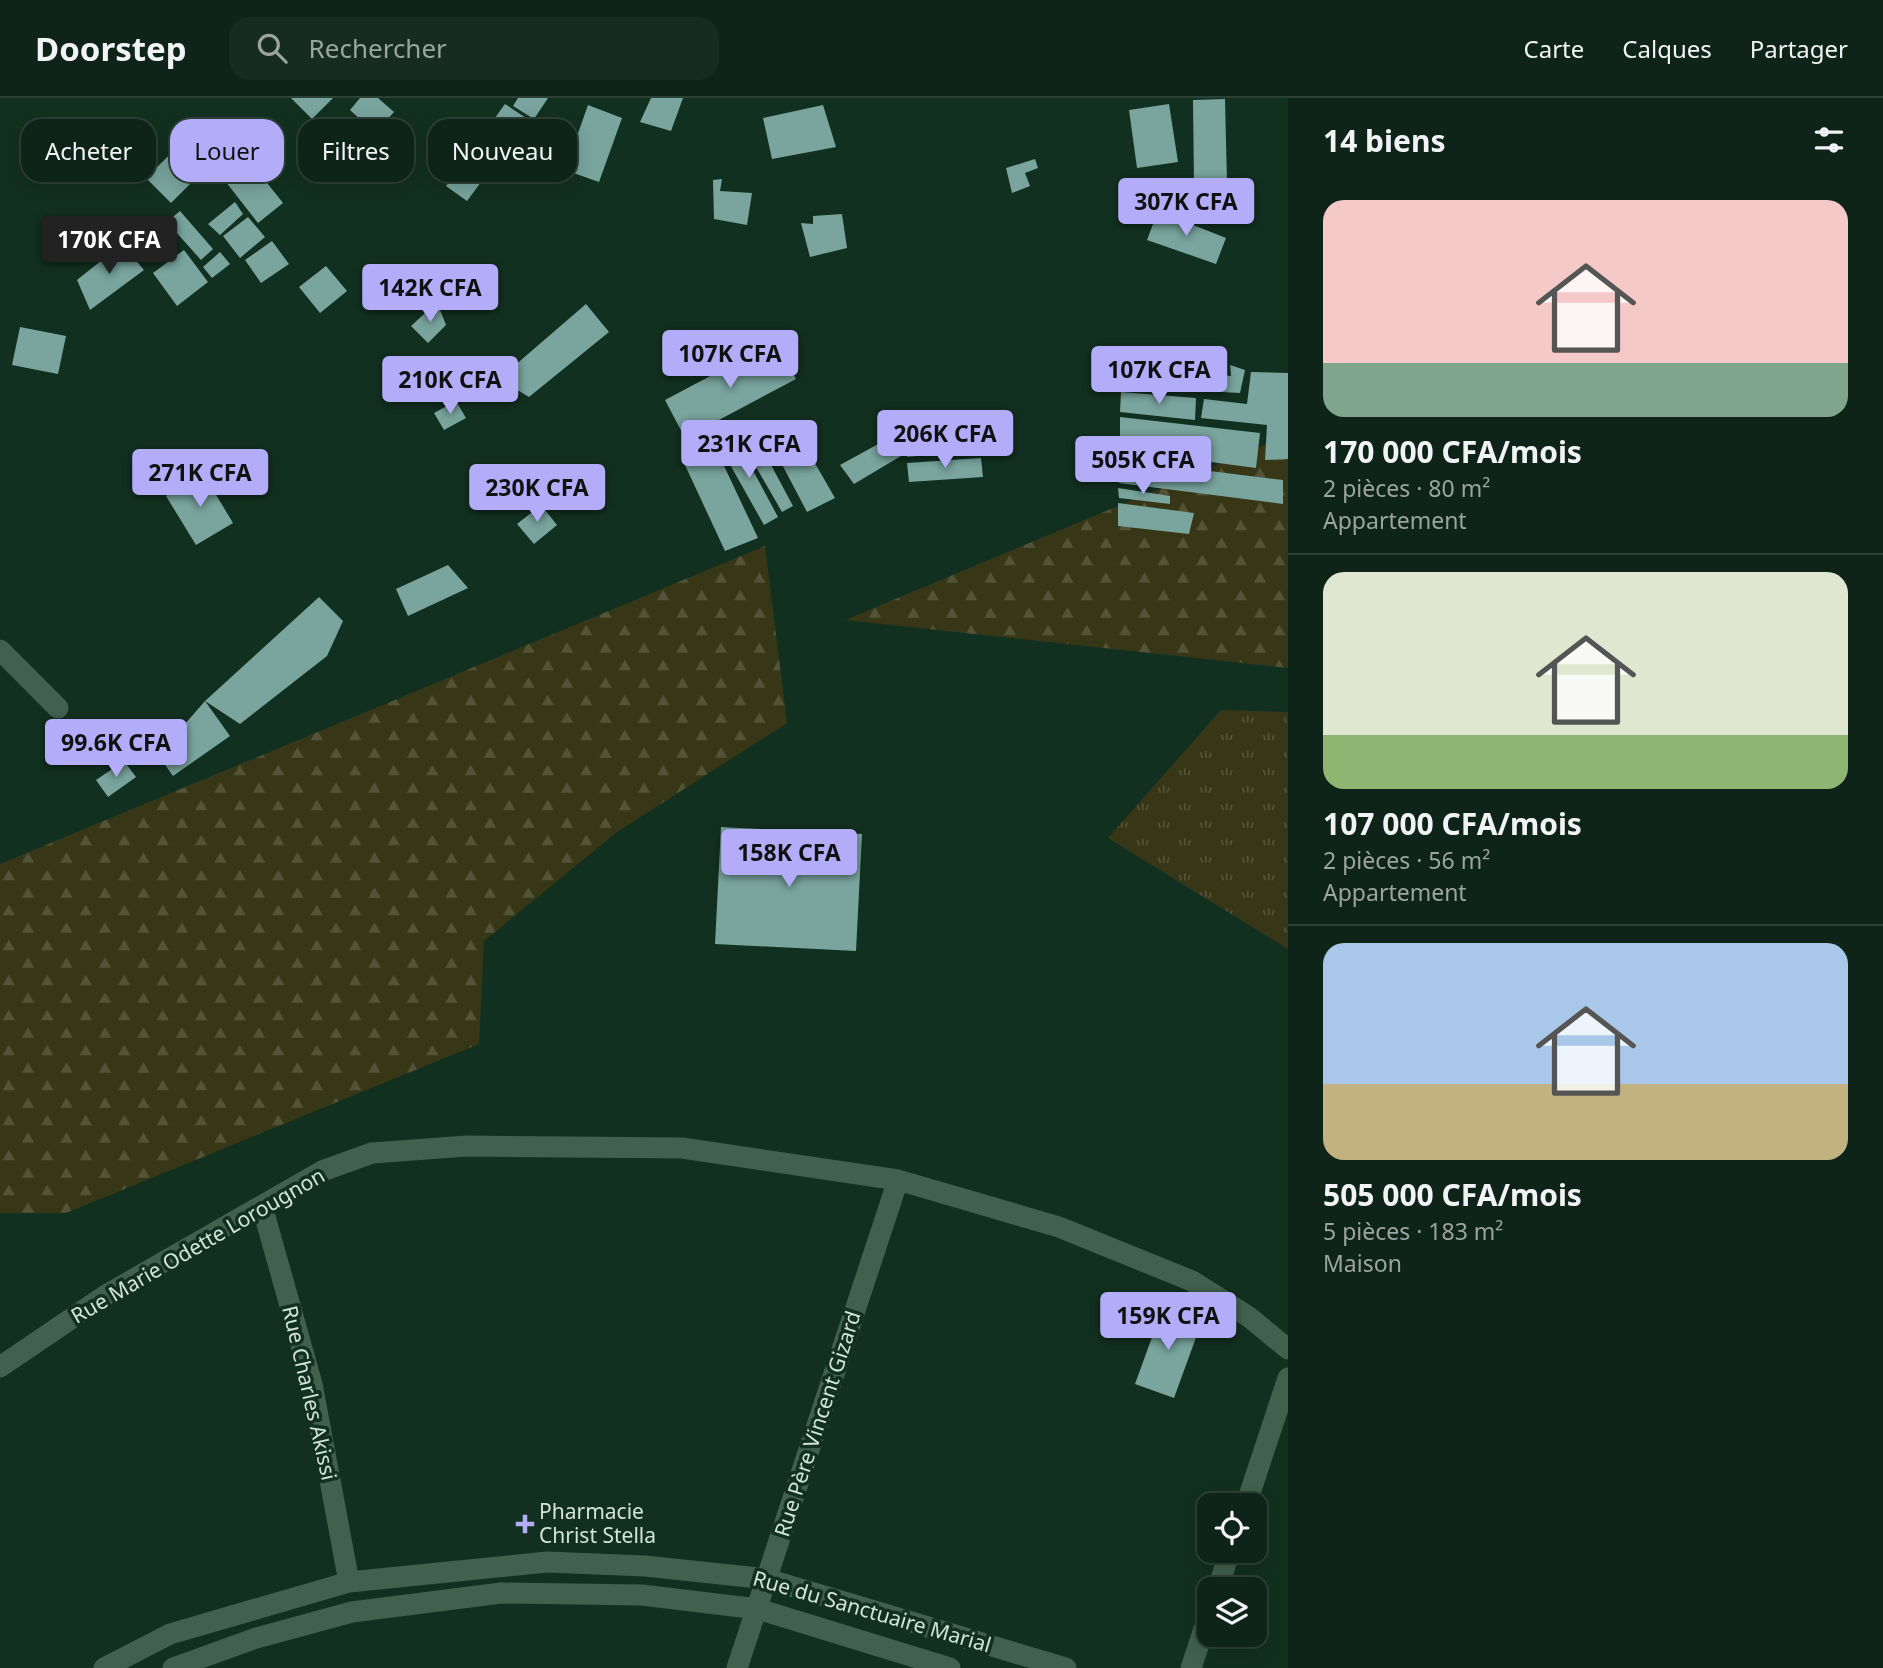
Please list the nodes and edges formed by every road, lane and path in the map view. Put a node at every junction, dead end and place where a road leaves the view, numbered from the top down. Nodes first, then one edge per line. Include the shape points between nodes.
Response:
1 (0, 650) edge
2 (58, 708) dead end
3 (898, 1180) junction
4 (262, 1206) junction
5 (1288, 1349) edge
6 (0, 1367) edge
7 (1288, 1378) edge
8 (1250, 1493) edge
9 (767, 1579) junction
10 (349, 1582) junction
11 (758, 1609) junction
12 (1198, 1647) edge
13 (104, 1668) edge
14 (173, 1668) edge
15 (737, 1668) edge
16 (950, 1668) edge
17 (1066, 1668) edge
18 (1191, 1668) edge

1 - 2 street
3 - 4 street, Rue Marie Odette Lorougnon via 682,1148 467,1146 372,1153 322,1171
3 - 5 street, Rue Marie Odette Lorougnon via 1059,1227 1192,1281 1249,1317
3 - 9 street, Rue Père Vincent Gizard
4 - 6 street, Rue Marie Odette Lorougnon via 106,1295
4 - 10 street, Rue Charles Akissi via 312,1384
7 - 8 street
9 - 10 street, Rue du Sanctuaire Marial via 645,1566 547,1562
9 - 11 street, Rue Père Vincent Gizard
9 - 17 street, Rue du Sanctuaire Marial
10 - 13 street, Rue du Sanctuaire Marial via 170,1634
11 - 14 street, Rue du Sanctuaire Marial via 642,1595 501,1593 352,1612 256,1638
11 - 15 street, Rue Père Vincent Gizard
11 - 16 street, Rue du Sanctuaire Marial
12 - 18 street

